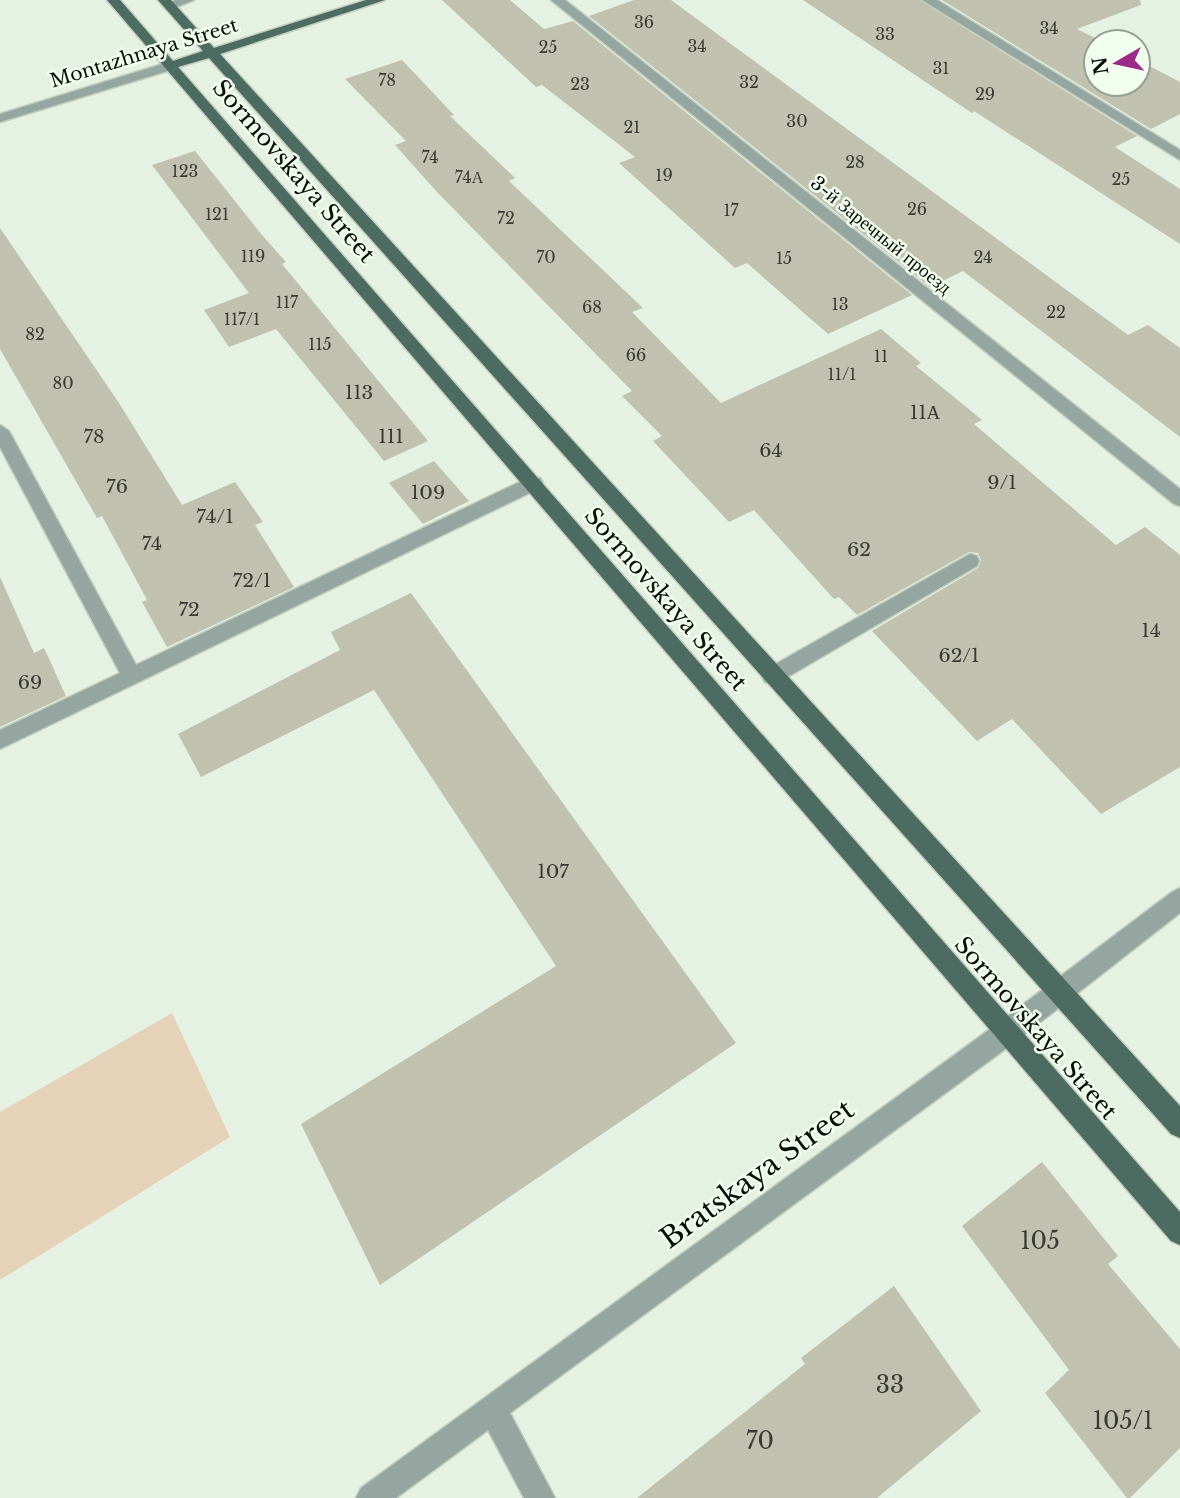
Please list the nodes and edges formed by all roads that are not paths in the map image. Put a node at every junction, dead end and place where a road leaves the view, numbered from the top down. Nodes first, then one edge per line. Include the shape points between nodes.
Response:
1 (113, 0) edge
2 (188, 0) edge
3 (379, 0) edge
4 (557, 0) edge
5 (928, 0) edge
6 (167, 3) edge
7 (212, 52) junction
8 (169, 65) junction
9 (0, 118) edge
10 (1180, 156) edge
11 (0, 431) edge
12 (534, 483) junction
13 (1180, 499) edge
14 (970, 561) dead end
15 (132, 676) junction
16 (772, 676) junction
17 (0, 740) edge
18 (1180, 899) edge
19 (1058, 992) junction
20 (1006, 1032) junction
21 (1180, 1125) edge
22 (1180, 1232) edge
23 (492, 1408) junction
24 (371, 1498) edge
25 (540, 1498) edge

1 - 8 main road, Sormovskaya Street
2 - 6 street
3 - 7 main road, Montazhnaya Street
4 - 13 street, 3-й Заречный проезд
5 - 10 street
6 - 7 main road, Sormovskaya Street
7 - 8 main road, Montazhnaya Street
7 - 16 main road, Sormovskaya Street
8 - 9 street, Montazhnaya Street
8 - 12 main road, Sormovskaya Street
11 - 15 street
12 - 15 street
12 - 20 main road, Sormovskaya Street
14 - 16 street
15 - 17 street
16 - 19 main road, Sormovskaya Street
18 - 19 street, Bratskaya Street
19 - 20 street, Bratskaya Street
19 - 21 main road, Sormovskaya Street
20 - 22 main road, Sormovskaya Street
20 - 23 street, Bratskaya Street
23 - 24 street, Bratskaya Street
23 - 25 street

